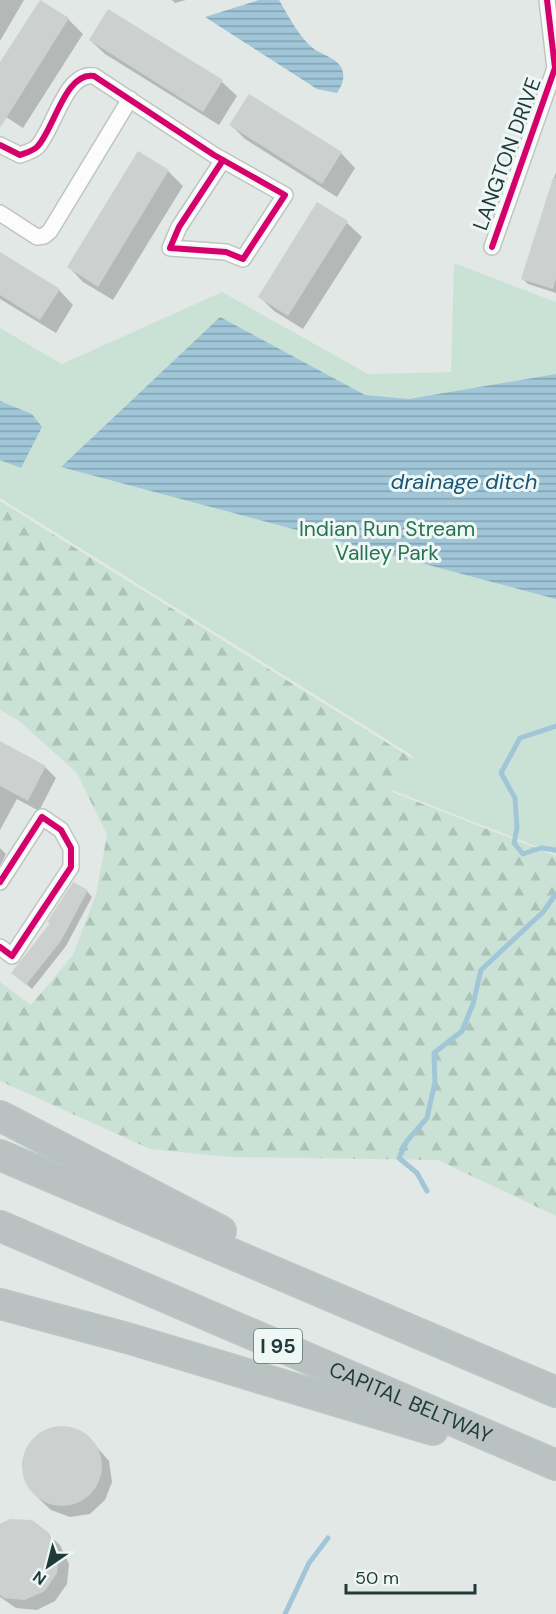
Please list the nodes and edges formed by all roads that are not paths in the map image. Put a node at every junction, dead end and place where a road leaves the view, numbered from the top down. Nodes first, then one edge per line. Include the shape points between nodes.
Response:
1 (547, 0) edge
2 (130, 99) junction
3 (1, 147) edge
4 (224, 160) junction
5 (0, 213) edge
6 (492, 247) dead end
7 (0, 882) edge
8 (0, 947) edge
9 (0, 1116) edge
10 (0, 1155) edge
11 (0, 1226) edge
12 (0, 1304) edge
13 (406, 1328) junction
14 (556, 1392) edge
15 (556, 1465) edge
16 (556, 1471) edge

1 - 6 street, LANGTON DRIVE via 555,68
2 - 3 street via 94,76 83,76 73,84 37,148 20,155
2 - 4 street
2 - 5 street via 50,231 37,237
4 - 4 street via 285,195 243,259 226,252 171,249 179,227
7 - 8 street via 42,817 61,830 71,848 71,867 12,956
9 - 13 highway
10 - 13 highway
11 - 15 highway, CAPITAL BELTWAY / I 95
12 - 16 highway via 299,1389
13 - 14 highway

